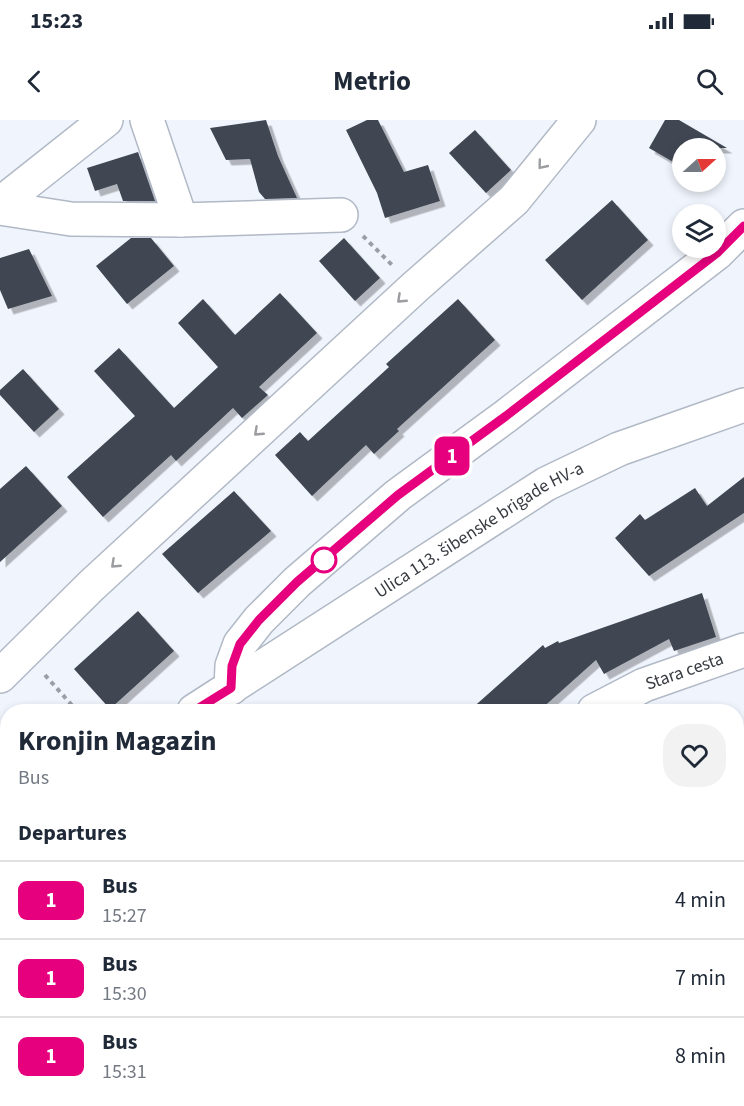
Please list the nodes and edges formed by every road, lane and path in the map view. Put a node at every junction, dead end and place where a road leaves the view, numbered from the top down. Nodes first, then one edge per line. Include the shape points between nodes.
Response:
1 (106, 120) edge
2 (147, 120) edge
3 (579, 120) edge
4 (0, 206) edge
5 (341, 215) joint
6 (182, 220) junction
7 (744, 226) edge
8 (415, 287) junction
9 (744, 405) edge
10 (744, 650) edge
11 (0, 676) edge
12 (231, 688) junction
13 (640, 698) edge
14 (205, 704) edge
15 (619, 704) edge

1 - 4 street
2 - 6 street
3 -> 8 street via 514,200
4 - 6 street via 71,219
5 - 6 street
5 - 8 path
7 - 12 street via 707,260 398,495 297,582 240,644 232,666
8 -> 11 street via 91,586
9 - 12 street, Ulica 113. šibenske brigade HV-a via 619,449 546,484
10 - 13 street, Stara cesta
12 - 14 street, Ulica 113. šibenske brigade HV-a
13 - 15 street, Stara cesta

